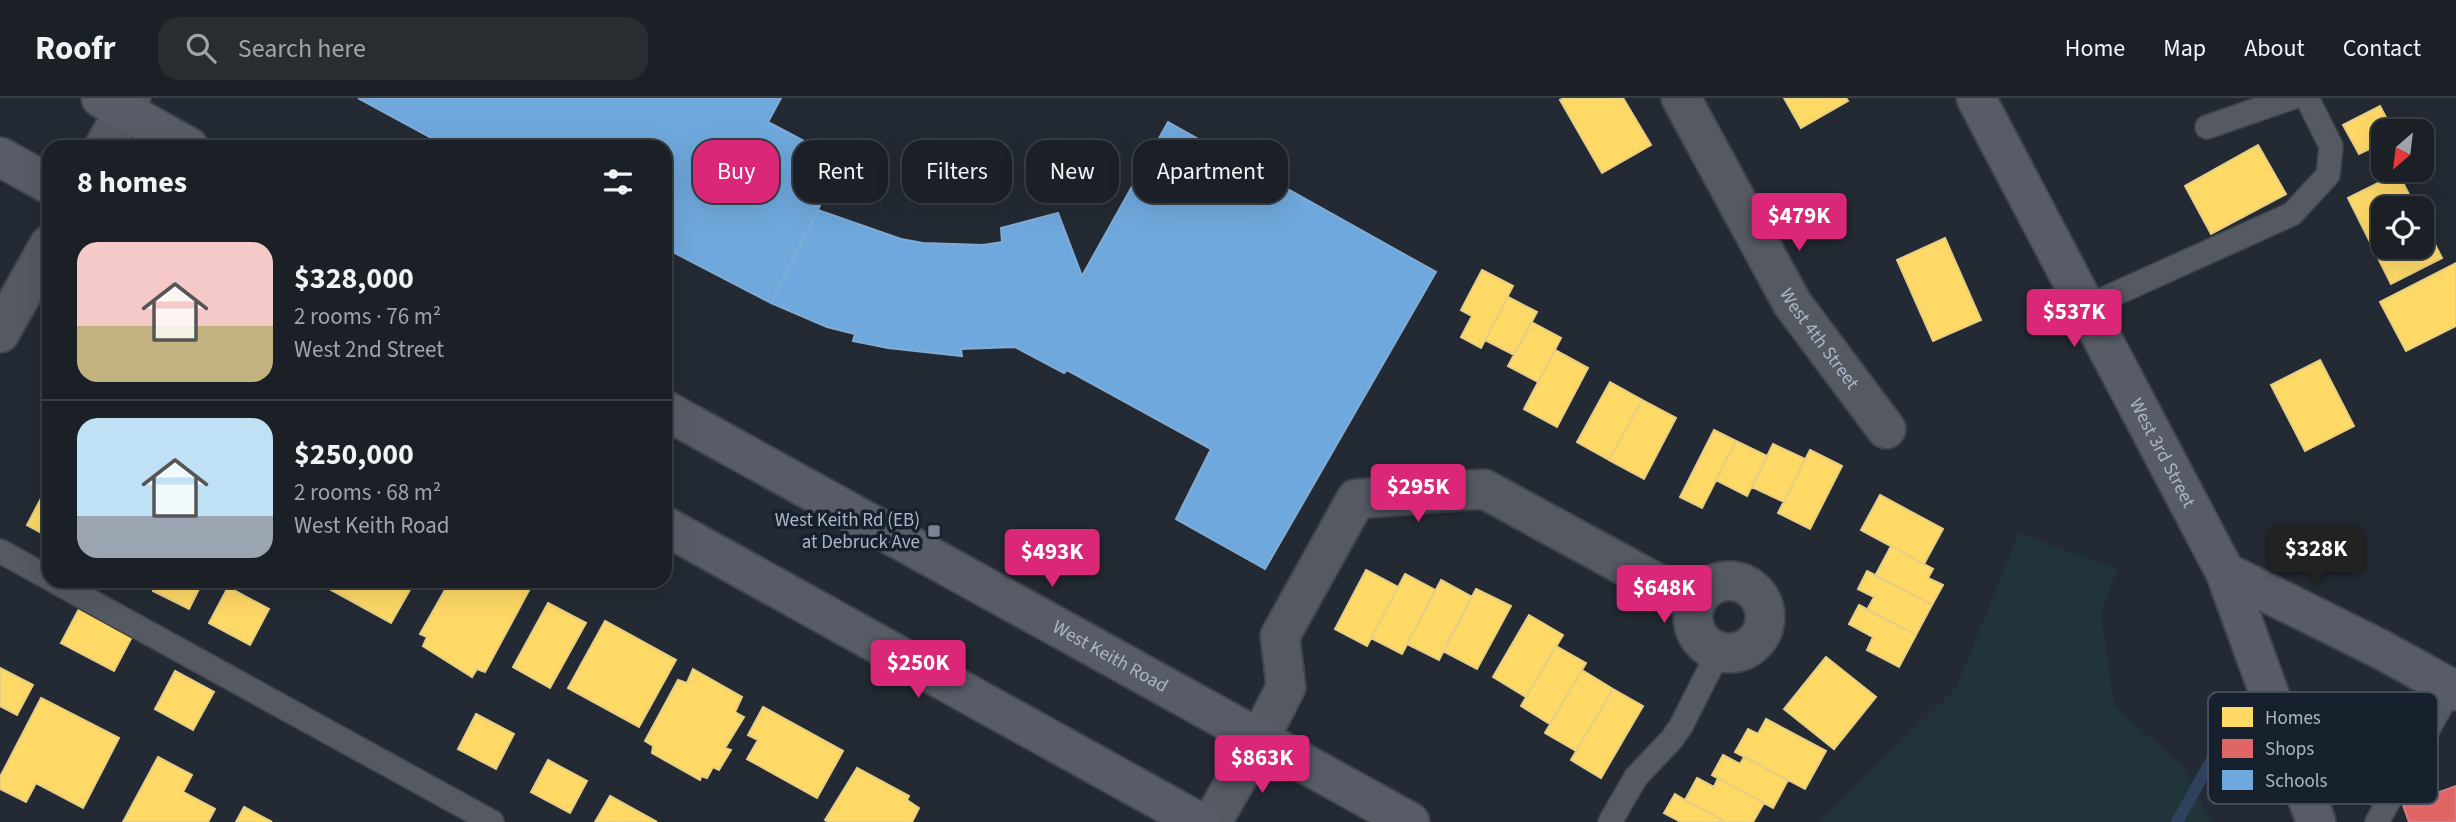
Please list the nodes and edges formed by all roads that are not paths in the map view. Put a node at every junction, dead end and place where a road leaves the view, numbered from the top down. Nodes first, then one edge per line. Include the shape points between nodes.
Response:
1 (1681, 98) edge
2 (1976, 98) edge
3 (2291, 98) edge
4 (2307, 98) edge
5 (119, 102) edge
6 (2207, 127) dead end
7 (106, 140) edge
8 (178, 140) edge
9 (0, 157) edge
10 (42, 180) edge
11 (42, 258) edge
12 (2086, 307) junction
13 (0, 333) edge
14 (672, 414) edge
15 (1886, 429) dead end
16 (672, 530) edge
17 (0, 551) edge
18 (2225, 572) junction
19 (42, 574) edge
20 (67, 588) edge
21 (1695, 604) junction
22 (1718, 651) junction
23 (2453, 690) edge
24 (2269, 692) edge
25 (2438, 715) edge
26 (1260, 738) junction
27 (2309, 804) edge
28 (2387, 804) edge
29 (492, 822) edge
30 (1199, 822) edge
31 (1212, 822) edge
32 (1410, 822) edge
33 (1610, 822) edge
34 (2316, 822) edge
35 (2377, 822) edge

1 - 15 street, West 4th Street via 1792,303
2 - 12 main road, West 3rd Street
3 - 6 lane
4 - 12 lane via 2330,146 2328,176 2292,214
5 - 7 street
5 - 8 main road
9 - 10 main road
11 - 13 street
12 - 18 main road, West 3rd Street
14 - 26 main road, West Keith Road
16 - 30 main road
17 - 19 lane
18 - 23 main road
18 - 24 main road, West 3rd Street
20 - 29 lane
21 - 22 street via 1696,633
21 - 22 street via 1703,592 1728,581 1741,583 1760,600 1765,612 1757,639 1733,653
21 - 26 street via 1484,488 1356,499 1280,636 1286,687
22 - 33 lane via 1681,726 1636,777
23 - 25 lane
26 - 31 street
26 - 32 main road, West Keith Road
27 - 34 main road, West 3rd Street
28 - 35 lane

